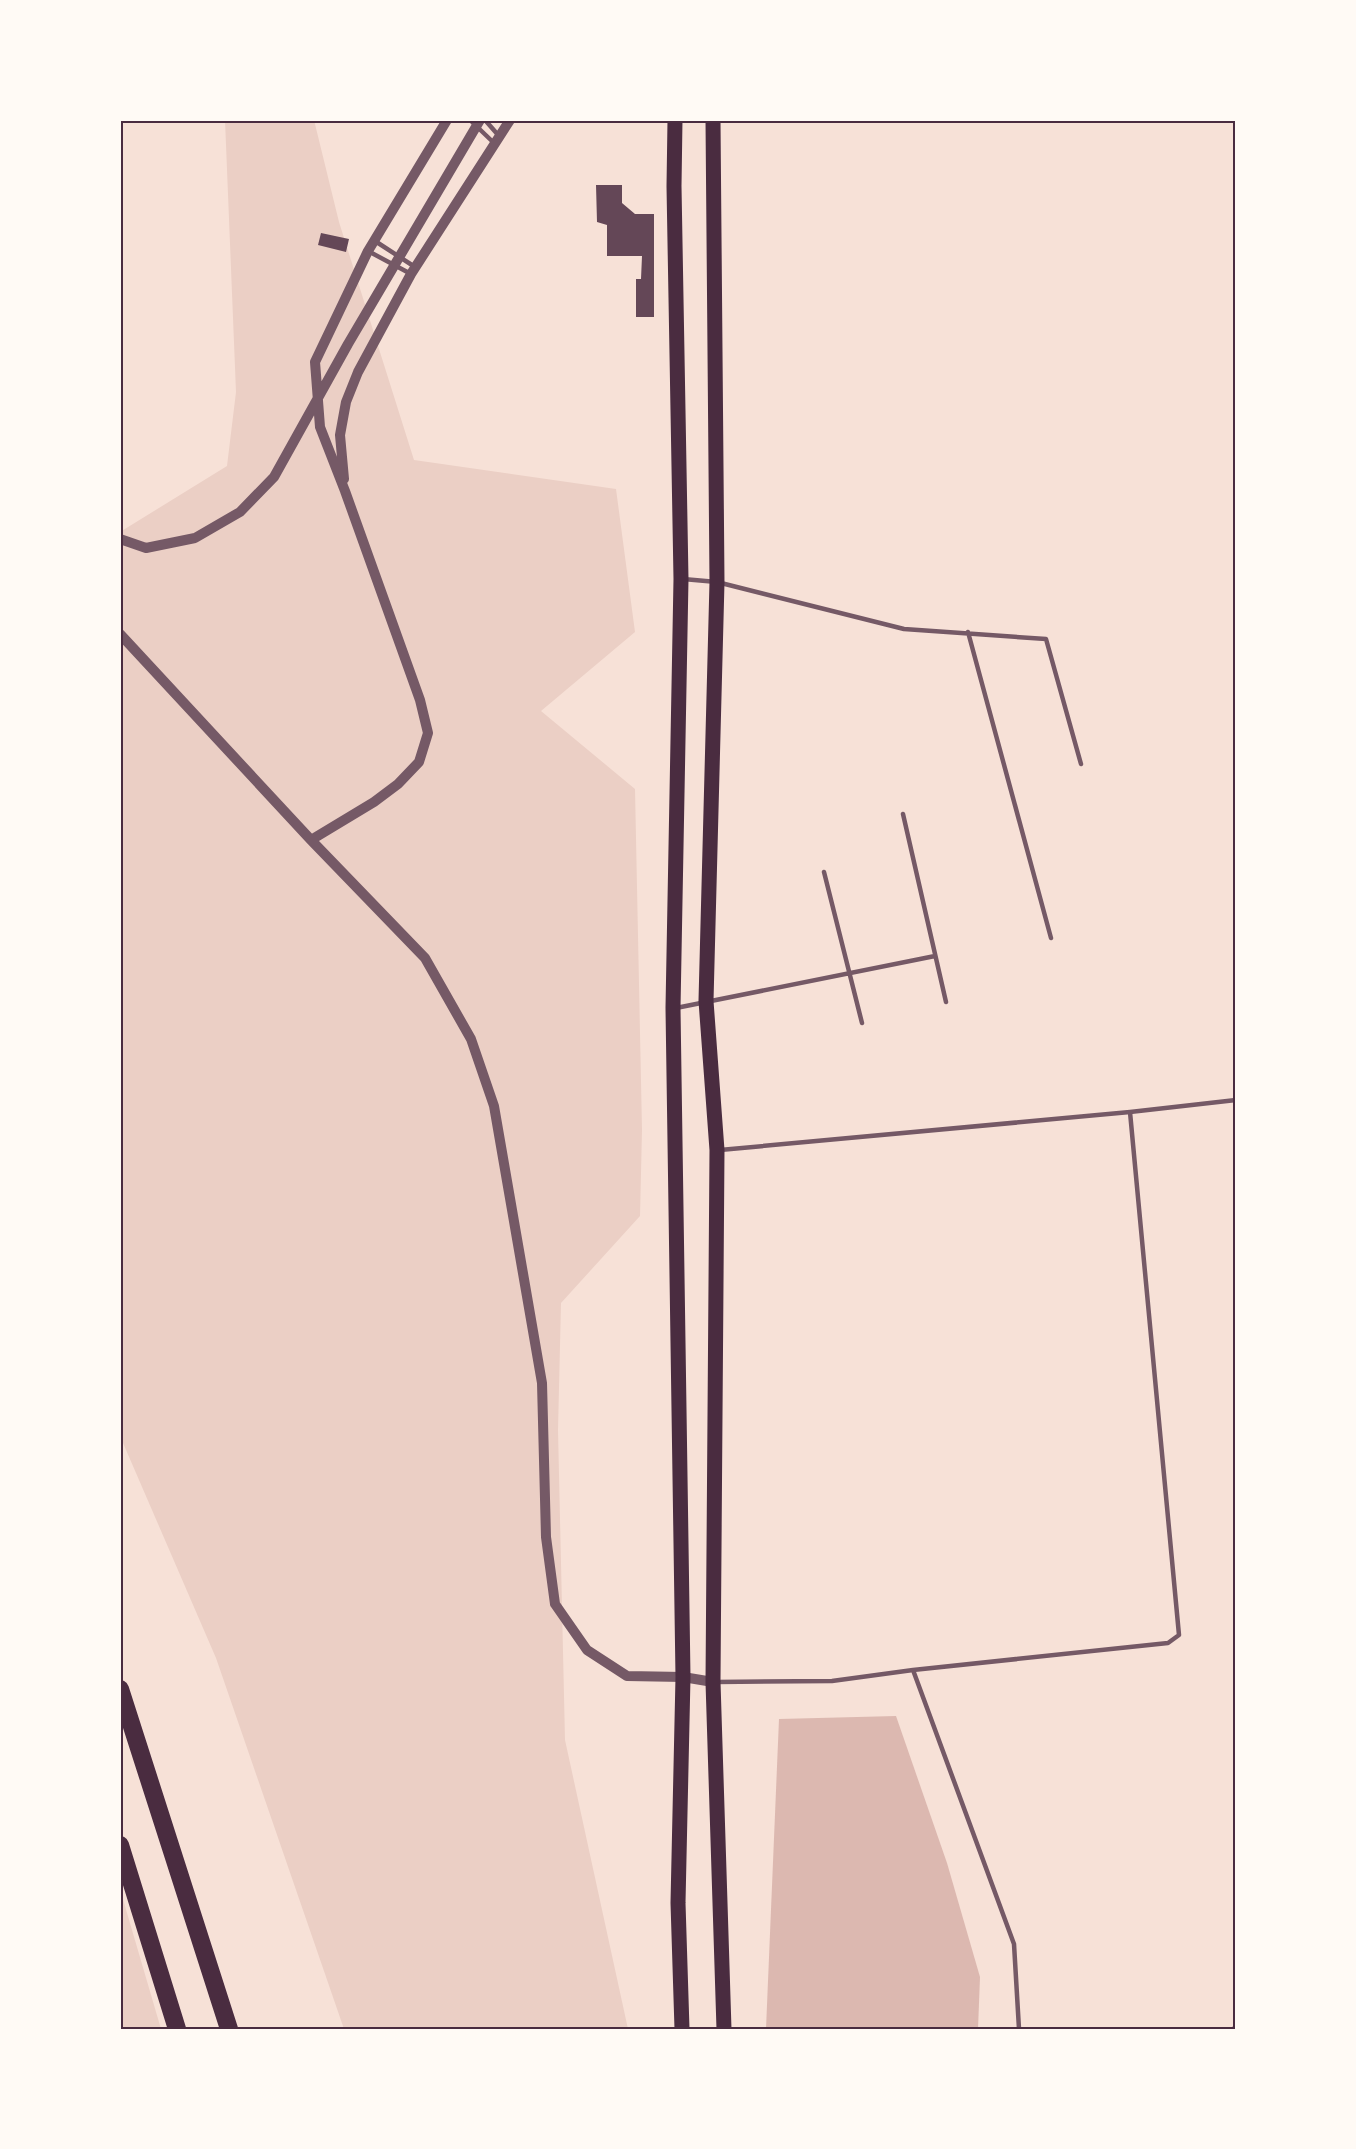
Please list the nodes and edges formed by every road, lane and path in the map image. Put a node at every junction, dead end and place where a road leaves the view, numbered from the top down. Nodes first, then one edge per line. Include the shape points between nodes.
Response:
1 (447, 120) edge
2 (470, 120) edge
3 (480, 120) edge
4 (485, 120) edge
5 (510, 120) edge
6 (675, 120) edge
7 (713, 120) edge
8 (497, 140) junction
9 (375, 241) junction
10 (368, 251) junction
11 (413, 271) junction
12 (345, 491) junction
13 (120, 539) edge
14 (681, 579) junction
15 (717, 582) junction
16 (968, 632) junction
17 (120, 634) edge
18 (1081, 764) dead end
19 (903, 814) dead end
20 (311, 840) junction
21 (824, 872) dead end
22 (1051, 938) dead end
23 (935, 956) junction
24 (850, 973) junction
25 (706, 1001) junction
26 (946, 1002) dead end
27 (673, 1008) junction
28 (862, 1023) dead end
29 (1236, 1100) edge
30 (1130, 1112) junction
31 (717, 1150) junction
32 (913, 1670) junction
33 (683, 1677) junction
34 (713, 1682) junction
35 (120, 1689) edge
36 (120, 1845) edge
37 (177, 2029) edge
38 (229, 2029) edge
39 (682, 2029) edge
40 (724, 2029) edge
41 (1019, 2029) edge

1 - 9 street
2 - 8 lane
3 - 13 street via 274,477 240,512 195,538 146,548
4 - 8 lane
5 - 8 street
6 - 14 main road
7 - 15 main road
8 - 11 street
9 - 10 street
9 - 11 lane
10 - 11 lane
10 - 12 street via 315,362 320,427
11 - 12 street via 346,402 340,435
12 - 20 street via 420,700 428,733 419,762 398,784
14 - 15 lane
14 - 27 main road
15 - 16 lane via 904,629
15 - 25 main road
16 - 18 lane via 1046,639
16 - 22 lane
17 - 20 street
19 - 23 lane
20 - 33 street via 425,958 471,1039 494,1106 542,1383 546,1537 555,1604 587,1650 627,1676
21 - 24 lane
23 - 24 lane
23 - 26 lane
24 - 25 lane
24 - 28 lane
25 - 27 lane
25 - 31 main road
27 - 33 main road
29 - 30 lane
30 - 31 lane
30 - 32 lane via 1179,1635 1168,1643
31 - 34 main road
32 - 34 lane via 832,1681
32 - 41 lane via 1014,1944
33 - 34 street
33 - 39 main road via 678,1903
34 - 40 main road
35 - 38 highway
36 - 37 highway

